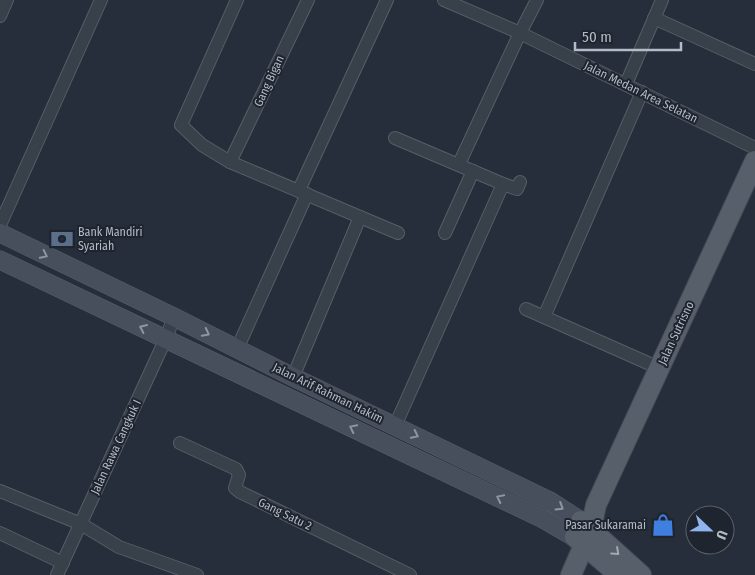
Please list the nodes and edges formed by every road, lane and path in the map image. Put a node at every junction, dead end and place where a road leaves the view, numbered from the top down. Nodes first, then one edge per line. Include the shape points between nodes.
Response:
1 (7, 0) edge
2 (101, 0) edge
3 (237, 0) edge
4 (308, 0) edge
5 (387, 0) edge
6 (444, 0) edge
7 (537, 0) edge
8 (662, 0) edge
9 (0, 16) edge
10 (654, 18) junction
11 (520, 33) junction
12 (755, 64) edge
13 (626, 84) junction
14 (642, 92) junction
15 (395, 138) dead end
16 (755, 148) edge
17 (755, 161) edge
18 (230, 162) junction
19 (458, 164) junction
20 (473, 172) junction
21 (520, 182) dead end
22 (502, 184) junction
23 (303, 192) junction
24 (360, 217) junction
25 (0, 225) edge
26 (0, 233) edge
27 (398, 233) dead end
28 (445, 233) dead end
29 (0, 260) edge
30 (526, 309) dead end
31 (174, 317) junction
32 (544, 317) junction
33 (166, 338) junction
34 (237, 349) junction
35 (659, 368) junction
36 (293, 377) junction
37 (396, 426) junction
38 (180, 443) dead end
39 (0, 491) edge
40 (81, 524) junction
41 (0, 533) edge
42 (582, 533) junction
43 (63, 563) junction
44 (57, 575) edge
45 (197, 575) edge
46 (410, 575) edge
47 (557, 575) edge
48 (570, 575) edge
49 (618, 575) edge
50 (641, 575) edge

1 - 9 street
2 - 25 street
3 - 18 street via 181,125 202,145
4 - 18 street, Gang Bigan
5 - 23 street
6 - 11 street, Jalan Medan Area Selatan
7 - 11 street
8 - 10 street
10 - 12 street
10 - 13 street
11 - 13 street, Jalan Medan Area Selatan
11 - 19 street
13 - 14 street, Jalan Medan Area Selatan
14 - 16 street, Jalan Medan Area Selatan
14 - 32 street
15 - 19 street
17 - 35 main road, Jalan Sutrisno
18 - 23 street
19 - 20 street
20 - 22 street
20 - 28 street
21 - 22 street via 517,190
22 - 37 street
23 - 24 street
23 - 34 street
24 - 27 street
24 - 36 street
26 -> 31 main road, Jalan Arif Rahman Hakim
33 -> 29 main road, Jalan Arif Rahman Hakim
30 - 32 street
31 - 33 street, Jalan Rawa Cangkuk I
31 -> 34 main road, Jalan Arif Rahman Hakim
32 - 35 street
33 - 40 street, Jalan Rawa Cangkuk I
42 -> 33 main road, Jalan Arif Rahman Hakim via 543,519
34 - 36 main road, Jalan Arif Rahman Hakim
35 - 42 main road, Jalan Sutrisno
36 - 37 main road, Jalan Arif Rahman Hakim
37 -> 42 main road, Jalan Arif Rahman Hakim via 550,501
38 - 46 street, Gang Satu 2 via 236,469 239,475 235,488 240,492
39 - 40 street
40 - 43 street, Jalan Rawa Cangkuk I
40 - 45 street via 119,547
41 - 43 street
42 - 47 main road
42 - 48 main road
42 - 49 main road, Jalan Arif Rahman Hakim
42 -> 50 main road, Jalan Arif Rahman Hakim
43 - 44 street, Jalan Rawa Cangkuk I

